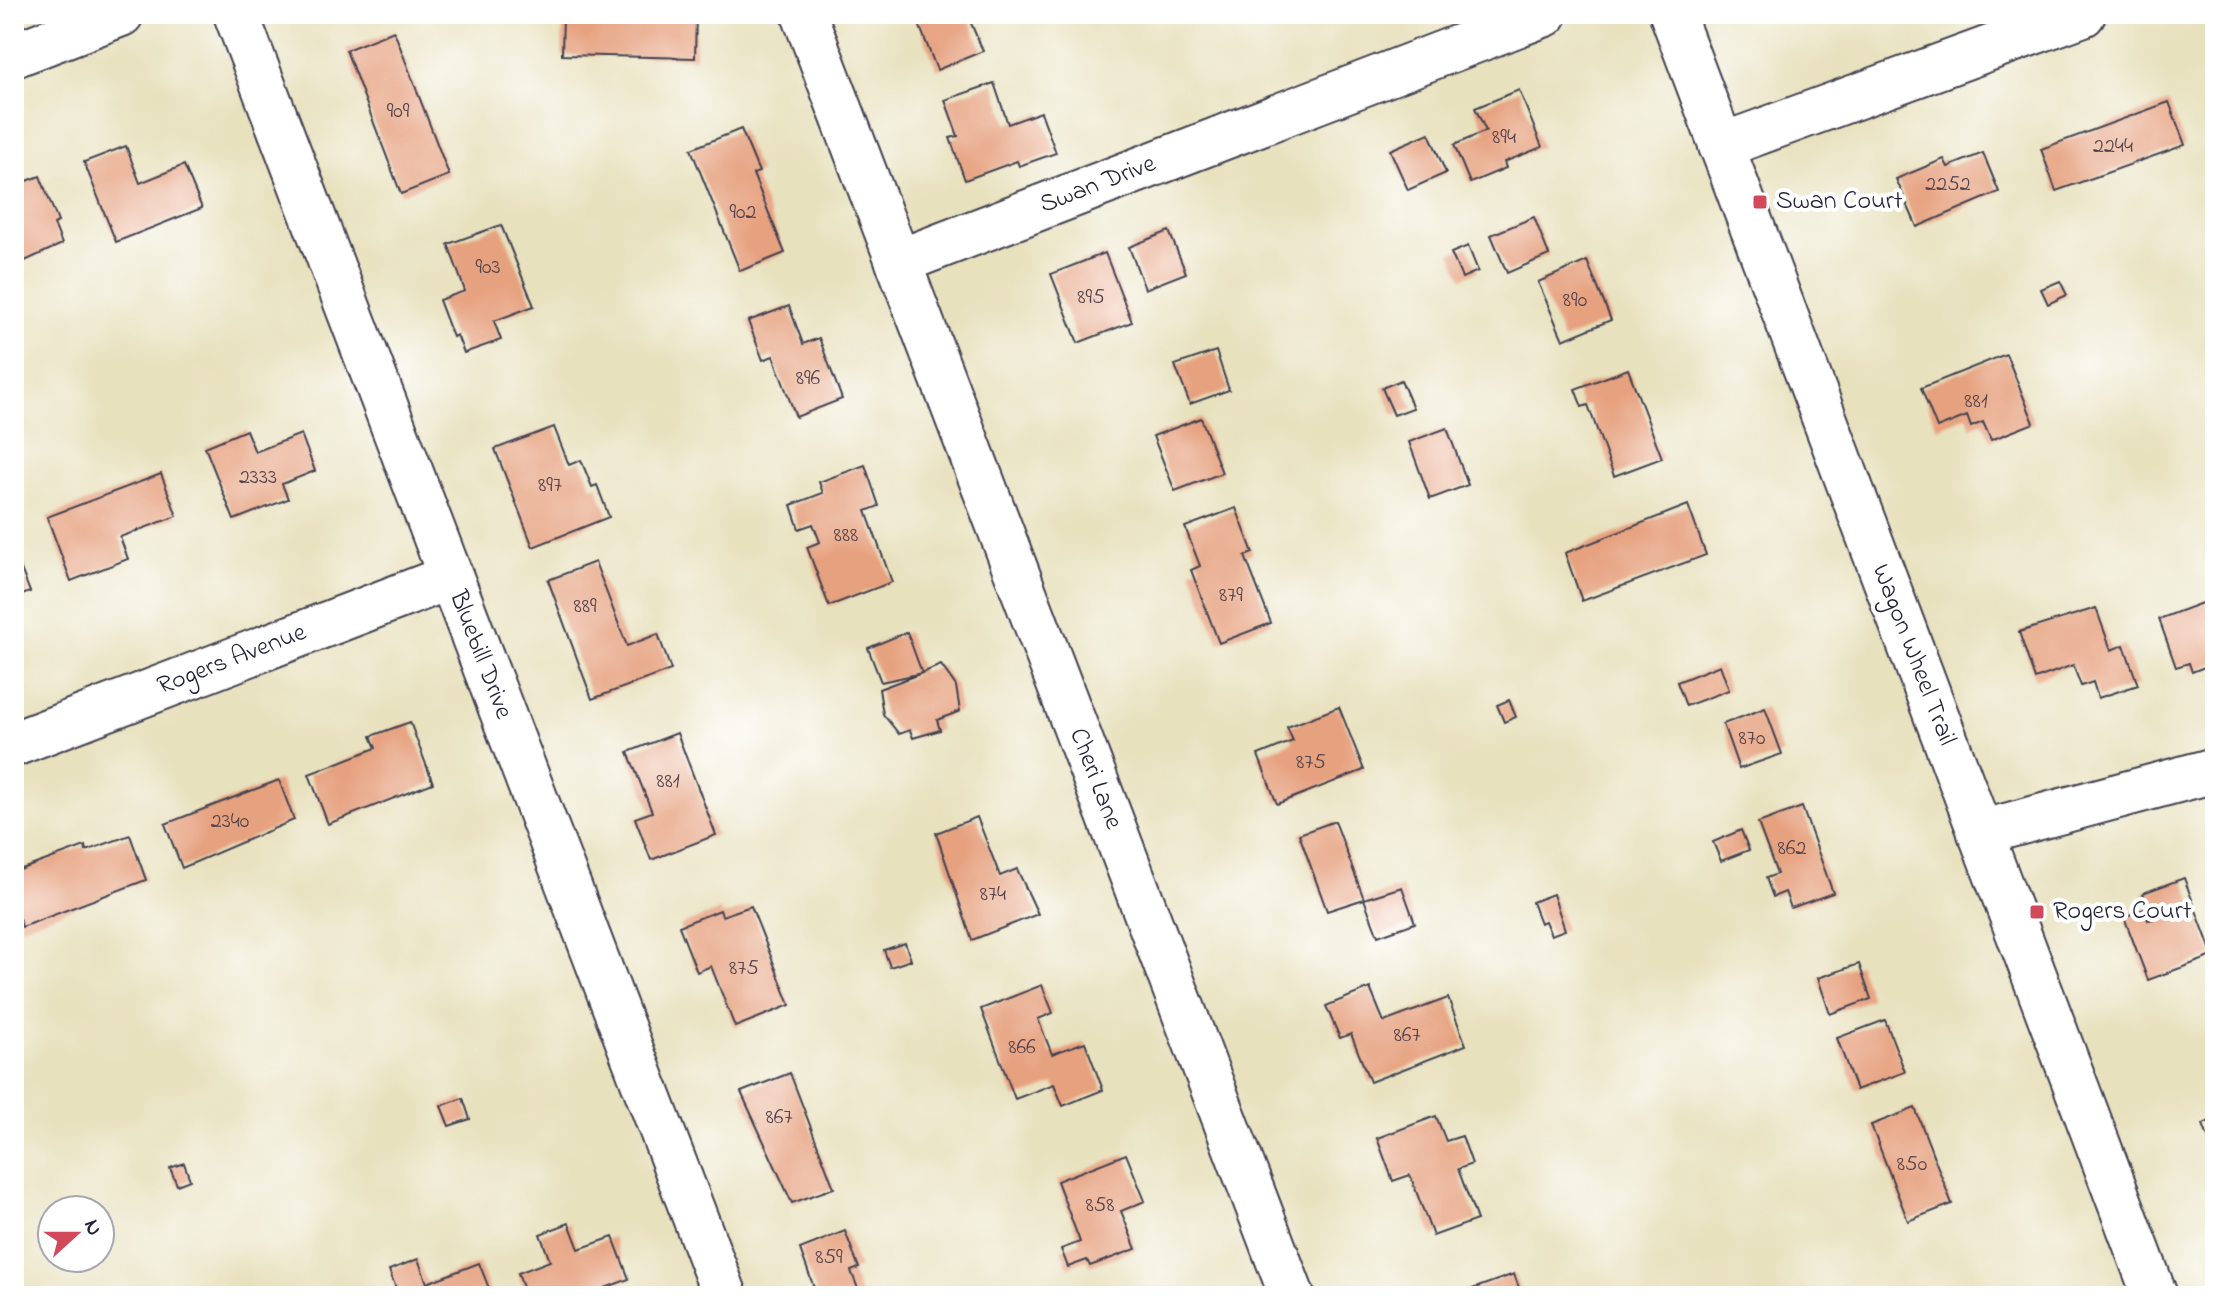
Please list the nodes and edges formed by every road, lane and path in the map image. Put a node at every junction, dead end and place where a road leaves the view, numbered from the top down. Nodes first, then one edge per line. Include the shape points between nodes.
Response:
1 (121, 14) edge
2 (236, 14) edge
3 (804, 14) edge
4 (1545, 14) edge
5 (1672, 14) edge
6 (2083, 14) edge
7 (14, 55) edge
8 (1721, 146) junction
9 (898, 262) junction
10 (450, 577) junction
11 (14, 744) edge
12 (2215, 770) edge
13 (1980, 833) junction
14 (725, 1296) edge
15 (1292, 1296) edge
16 (2155, 1296) edge

1 - 7 street
2 - 10 street, Bluebill Drive
3 - 9 street
4 - 9 street, Swan Drive
5 - 8 street, Wagon Wheel Trail
6 - 8 street
8 - 13 street, Wagon Wheel Trail
9 - 15 street, Cheri Lane
10 - 11 street, Rogers Avenue
10 - 14 street, Bluebill Drive
12 - 13 street
13 - 16 street, Wagon Wheel Trail

